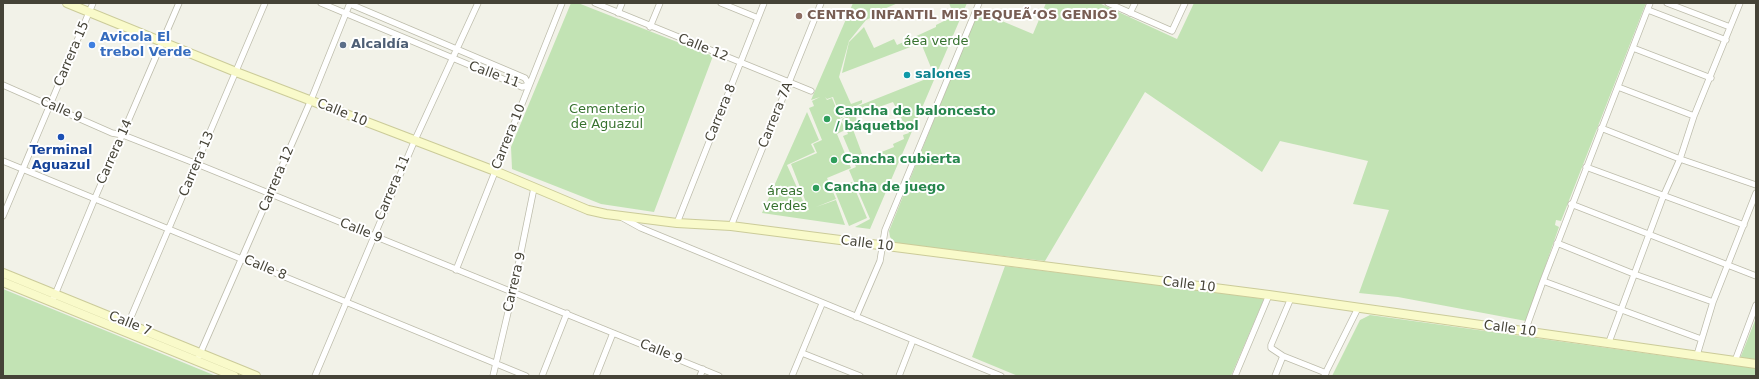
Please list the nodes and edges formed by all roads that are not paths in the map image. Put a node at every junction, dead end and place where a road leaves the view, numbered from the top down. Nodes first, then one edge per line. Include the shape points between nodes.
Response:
1 (67, 3) edge
2 (93, 3) edge
3 (179, 3) edge
4 (265, 3) edge
5 (321, 3) edge
6 (350, 3) edge
7 (478, 3) edge
8 (562, 3) edge
9 (595, 3) edge
10 (622, 3) edge
11 (660, 3) edge
12 (721, 3) edge
13 (764, 3) edge
14 (821, 3) edge
15 (979, 3) edge
16 (1108, 3) edge
17 (1135, 3) edge
18 (1185, 3) edge
19 (1650, 3) edge
20 (1667, 3) edge
21 (1740, 3) edge
22 (1648, 10) junction
23 (90, 12) junction
24 (346, 13) junction
25 (618, 13) junction
26 (1130, 13) junction
27 (758, 18) junction
28 (650, 27) junction
29 (1730, 28) junction
30 (1726, 40) junction
31 (163, 43) junction
32 (1633, 48) junction
33 (457, 49) junction
34 (453, 59) junction
35 (740, 63) junction
36 (236, 72) junction
37 (1711, 78) junction
38 (789, 82) junction
39 (3, 85) edge
40 (530, 85) junction
41 (1618, 87) junction
42 (811, 91) dead end
43 (311, 100) junction
44 (50, 104) junction
45 (1694, 116) junction
46 (1601, 128) junction
47 (123, 135) junction
48 (414, 142) junction
49 (1680, 159) junction
50 (3, 161) edge
51 (197, 164) junction
52 (1586, 167) junction
53 (23, 169) junction
54 (495, 172) junction
55 (1756, 185) edge
56 (534, 188) junction
57 (1756, 193) edge
58 (270, 194) junction
59 (1663, 197) junction
60 (94, 198) junction
61 (1571, 204) junction
62 (3, 216) edge
63 (620, 217) junction
64 (677, 223) junction
65 (1744, 225) junction
66 (731, 226) junction
67 (170, 229) junction
68 (1649, 235) junction
69 (373, 236) junction
70 (1557, 243) junction
71 (882, 246) junction
72 (243, 258) junction
73 (1728, 265) junction
74 (456, 270) junction
75 (3, 273) edge
76 (1634, 274) junction
77 (1756, 276) edge
78 (1543, 281) junction
79 (3, 282) edge
80 (513, 291) junction
81 (1269, 295) junction
82 (54, 298) junction
83 (1291, 298) junction
84 (346, 302) junction
85 (1714, 302) junction
86 (822, 304) junction
87 (1756, 305) edge
88 (1358, 308) junction
89 (1621, 310) junction
90 (566, 313) junction
91 (856, 317) junction
92 (128, 324) junction
93 (1525, 331) junction
94 (613, 333) junction
95 (1701, 339) junction
96 (913, 340) junction
97 (1610, 342) junction
98 (802, 353) junction
99 (1697, 355) junction
100 (1283, 356) junction
101 (198, 357) junction
102 (1735, 360) junction
103 (495, 363) junction
104 (1756, 364) edge
105 (703, 369) junction
106 (986, 370) junction
107 (1325, 374) edge
108 (234, 376) edge
109 (256, 376) edge
110 (314, 376) edge
111 (493, 376) edge
112 (526, 376) edge
113 (542, 376) edge
114 (596, 376) edge
115 (700, 376) edge
116 (719, 376) edge
117 (792, 376) edge
118 (860, 376) edge
119 (899, 376) edge
120 (984, 376) edge
121 (1001, 376) edge
122 (1235, 376) edge
123 (1275, 376) edge

1 - 23 street, Calle 10
2 - 23 street, Carrera 15
3 - 31 street, Carrera 14
4 - 36 street, Carrera 13
5 - 24 street, Calle 11
6 - 24 street, Carrera 12
6 - 33 street, Calle 11
7 - 33 street, Carrera 11
8 - 40 street, Carrera 10
9 - 25 street, Calle 12
10 - 25 street
11 - 28 street
12 - 27 street
13 - 27 street, Carrera 8
14 - 38 street, Carrera 7A
15 - 71 street via 885,230
16 - 26 street
17 - 26 street
18 - 26 street via 1172,32
19 - 22 street
20 - 29 street
21 - 29 street
22 - 30 street
22 - 32 street
23 - 31 street, Calle 10
23 - 44 street, Carrera 15
24 - 34 street, Calle 11
24 - 43 street, Carrera 12
25 - 28 street, Calle 12
27 - 35 street, Carrera 8
28 - 35 street, Calle 12
29 - 30 street
30 - 37 street
31 - 36 street, Calle 10
31 - 47 street, Carrera 14
32 - 37 street
32 - 41 street
33 - 34 street, Carrera 11
33 - 40 street, Calle 11 via 525,78
34 - 40 street, Calle 11 via 522,87
34 - 48 street, Carrera 11
35 - 38 street, Calle 12
35 - 64 street, Carrera 8
36 - 43 street, Calle 10
36 - 51 street, Carrera 13
37 - 45 street
38 - 42 street, Calle 12
38 - 66 street, Carrera 7A
39 - 44 street, Calle 9
40 - 54 street, Carrera 10
41 - 45 street
41 - 46 street
43 - 48 street, Calle 10
43 - 58 street, Carrera 12
44 - 47 street, Calle 9 via 112,133
44 - 53 street, Carrera 15
45 - 49 street
46 - 49 street
46 - 52 street
47 - 51 street, Calle 9
47 - 60 street, Carrera 14
48 - 54 street, Calle 10
48 - 69 street, Carrera 11
49 - 55 street
49 - 59 street
50 - 53 street, Calle 8
51 - 58 street, Calle 9
51 - 67 street, Carrera 13
52 - 59 street
52 - 61 street
53 - 60 street, Calle 8
53 - 62 street, Carrera 15
54 - 56 street, Calle 10
54 - 74 street, Carrera 10
56 - 63 street, Calle 10 via 588,210
56 - 80 street, Carrera 9
57 - 65 street
58 - 69 street, Calle 9
58 - 72 street, Carrera 12
59 - 65 street
59 - 68 street
60 - 67 street, Calle 8
60 - 82 street, Carrera 14
61 - 68 street
61 - 70 street
63 - 64 street, Calle 10
63 - 86 street, Calle 10
64 - 66 street, Calle 10
65 - 73 street
66 - 71 street, Calle 10
67 - 72 street, Calle 8
67 - 92 street, Carrera 13
68 - 73 street
68 - 76 street
69 - 74 street, Calle 9
69 - 84 street, Carrera 11
70 - 76 street
70 - 78 street
71 - 81 street, Calle 10
71 - 91 street via 880,261
72 - 84 street, Calle 8
72 - 101 street, Carrera 12
73 - 77 street
73 - 85 street
74 - 80 street, Calle 9
75 - 82 street, Calle 7
76 - 85 street
76 - 89 street
78 - 89 street
78 - 93 street
79 - 82 street, Calle 7
80 - 90 street, Calle 9
80 - 103 street, Carrera 9
81 - 83 street, Calle 10
81 - 122 street
82 - 92 street, Calle 7
82 - 101 street, Calle 7
83 - 88 street, Calle 10
83 - 100 street via 1271,345 1273,351
84 - 103 street, Calle 8
84 - 110 street, Carrera 11
85 - 95 street
86 - 91 street, Calle 10
86 - 98 street
87 - 102 street
88 - 93 street, Calle 10
88 - 107 street
89 - 95 street
89 - 97 street
90 - 94 street, Calle 9
90 - 113 street
91 - 96 street, Calle 10
92 - 101 street, Calle 7
93 - 97 street, Calle 10
94 - 105 street, Calle 9
94 - 114 street
95 - 99 street
96 - 106 street, Calle 10
96 - 119 street
97 - 99 street, Calle 10
98 - 117 street
98 - 118 street
99 - 102 street, Calle 10
100 - 107 street
100 - 123 street
101 - 108 street, Calle 7
101 - 109 street, Calle 7
102 - 104 street, Calle 10
103 - 111 street, Carrera 9
103 - 112 street, Calle 8
105 - 115 street
105 - 116 street, Calle 9
106 - 120 street
106 - 121 street, Calle 10

